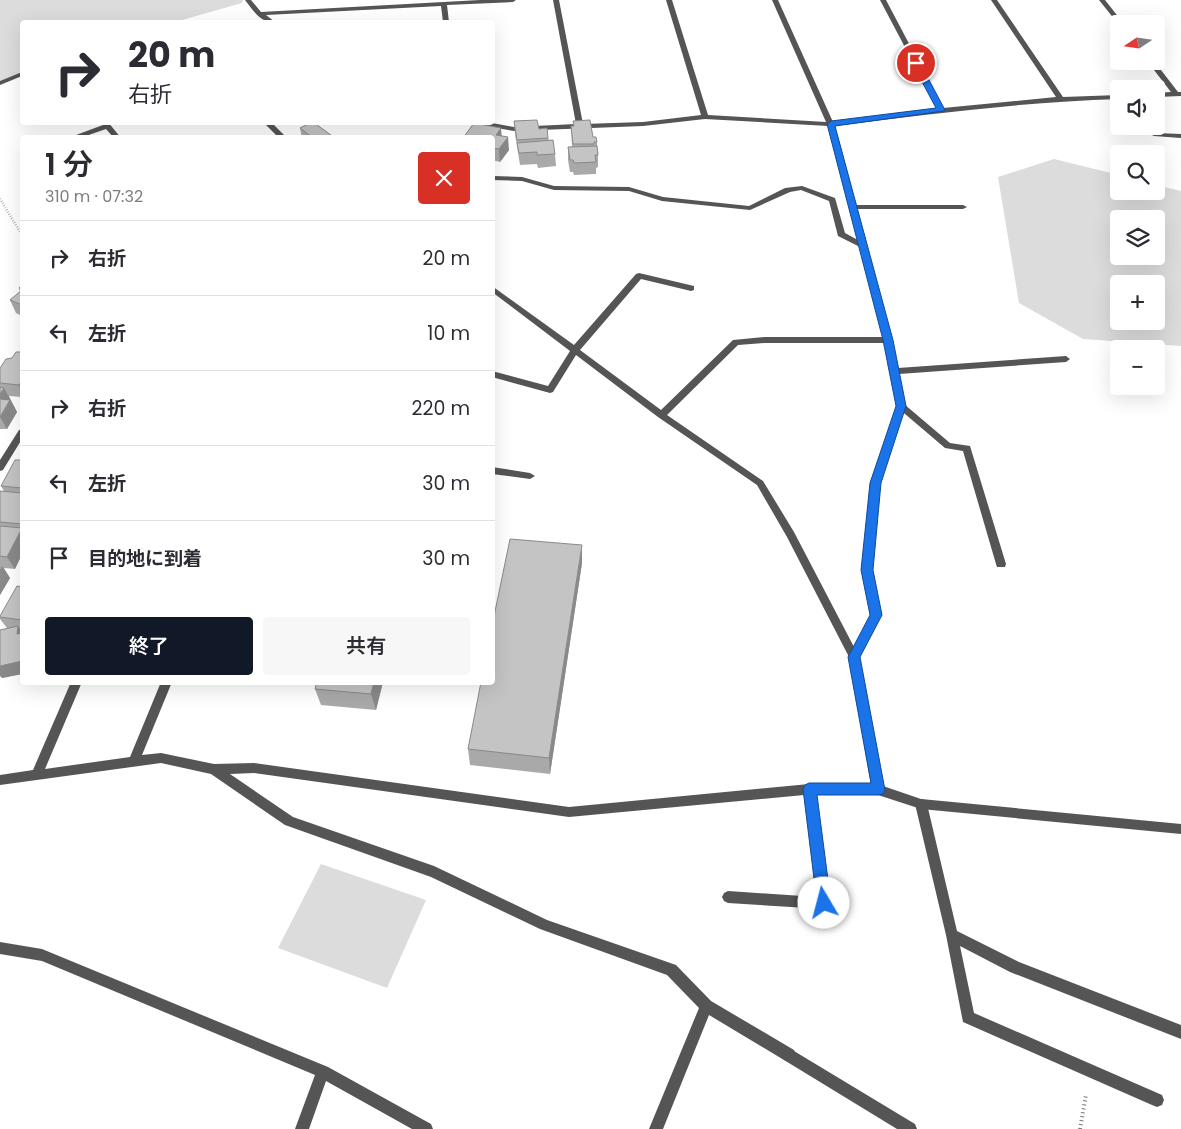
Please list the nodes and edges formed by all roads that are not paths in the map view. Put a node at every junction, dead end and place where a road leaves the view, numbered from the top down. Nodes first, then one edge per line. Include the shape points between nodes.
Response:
1 (248, 0) edge
2 (513, 0) edge
3 (556, 0) edge
4 (668, 0) edge
5 (775, 0) edge
6 (883, 0) edge
7 (994, 0) edge
8 (1102, 0) edge
9 (444, 4) junction
10 (259, 14) junction
11 (1114, 15) edge
12 (269, 20) edge
13 (446, 20) edge
14 (1158, 70) edge
15 (20, 75) edge
16 (0, 83) edge
17 (1178, 94) edge
18 (1165, 95) edge
19 (1110, 96) edge
20 (1061, 99) junction
21 (941, 110) junction
22 (705, 117) junction
23 (831, 124) junction
24 (103, 125) edge
25 (106, 125) edge
26 (269, 125) edge
27 (488, 125) edge
28 (580, 126) junction
29 (78, 135) edge
30 (115, 135) edge
31 (281, 135) edge
32 (1156, 135) dead end
33 (1181, 136) edge
34 (495, 178) edge
35 (853, 207) junction
36 (963, 207) dead end
37 (863, 245) junction
38 (691, 288) dead end
39 (495, 290) edge
40 (888, 340) junction
41 (575, 350) junction
42 (1066, 359) dead end
43 (894, 370) junction
44 (495, 375) edge
45 (901, 406) junction
46 (661, 415) junction
47 (20, 435) edge
48 (0, 468) edge
49 (495, 470) edge
50 (530, 476) dead end
51 (1001, 564) dead end
52 (854, 657) junction
53 (76, 685) edge
54 (166, 685) edge
55 (134, 762) junction
56 (214, 769) junction
57 (37, 774) junction
58 (0, 780) edge
59 (809, 789) junction
60 (878, 790) junction
61 (920, 804) junction
62 (1181, 828) edge
63 (728, 897) dead end
64 (952, 935) junction
65 (0, 948) edge
66 (706, 1006) junction
67 (1181, 1032) edge
68 (323, 1072) junction
69 (1157, 1100) dead end
70 (302, 1129) edge
71 (426, 1129) edge
72 (656, 1129) edge
73 (910, 1129) edge

1 - 10 street
2 - 9 street
3 - 28 street
4 - 22 street
5 - 23 street
6 - 21 street
7 - 20 street
8 - 11 street
9 - 10 street
9 - 13 street
10 - 12 street
14 - 17 street
15 - 16 street
17 - 18 street
19 - 20 street
20 - 21 street
21 - 23 street
22 - 23 street
22 - 28 street via 643,124
23 - 35 street
24 - 29 street
25 - 30 street
26 - 31 street
27 - 28 street via 514,129
32 - 33 street
34 - 37 street via 522,179 554,188 629,190 662,199 750,208 788,190 802,188 832,200 841,234
35 - 36 street
35 - 37 street
37 - 40 street
38 - 41 street via 639,276
39 - 41 street
40 - 43 street
40 - 46 street via 736,342
41 - 44 street via 550,390
41 - 46 street
42 - 43 street
43 - 45 street
45 - 51 street via 948,446 967,448
45 - 52 street via 875,483 867,570 876,615
46 - 52 street via 760,483 791,535
47 - 48 street
49 - 50 street
52 - 60 street
53 - 57 street
54 - 55 street
55 - 56 street via 161,758
55 - 57 street
56 - 59 street via 254,768 569,812
56 - 66 street via 289,821 434,872 544,925 671,970
57 - 58 street
59 - 60 street
59 - 63 street via 824,903
60 - 61 street
61 - 62 street
61 - 64 street
64 - 67 street via 1016,967
64 - 69 street via 968,1017
65 - 68 street via 42,954
66 - 72 street
66 - 73 street
68 - 70 street
68 - 71 street

